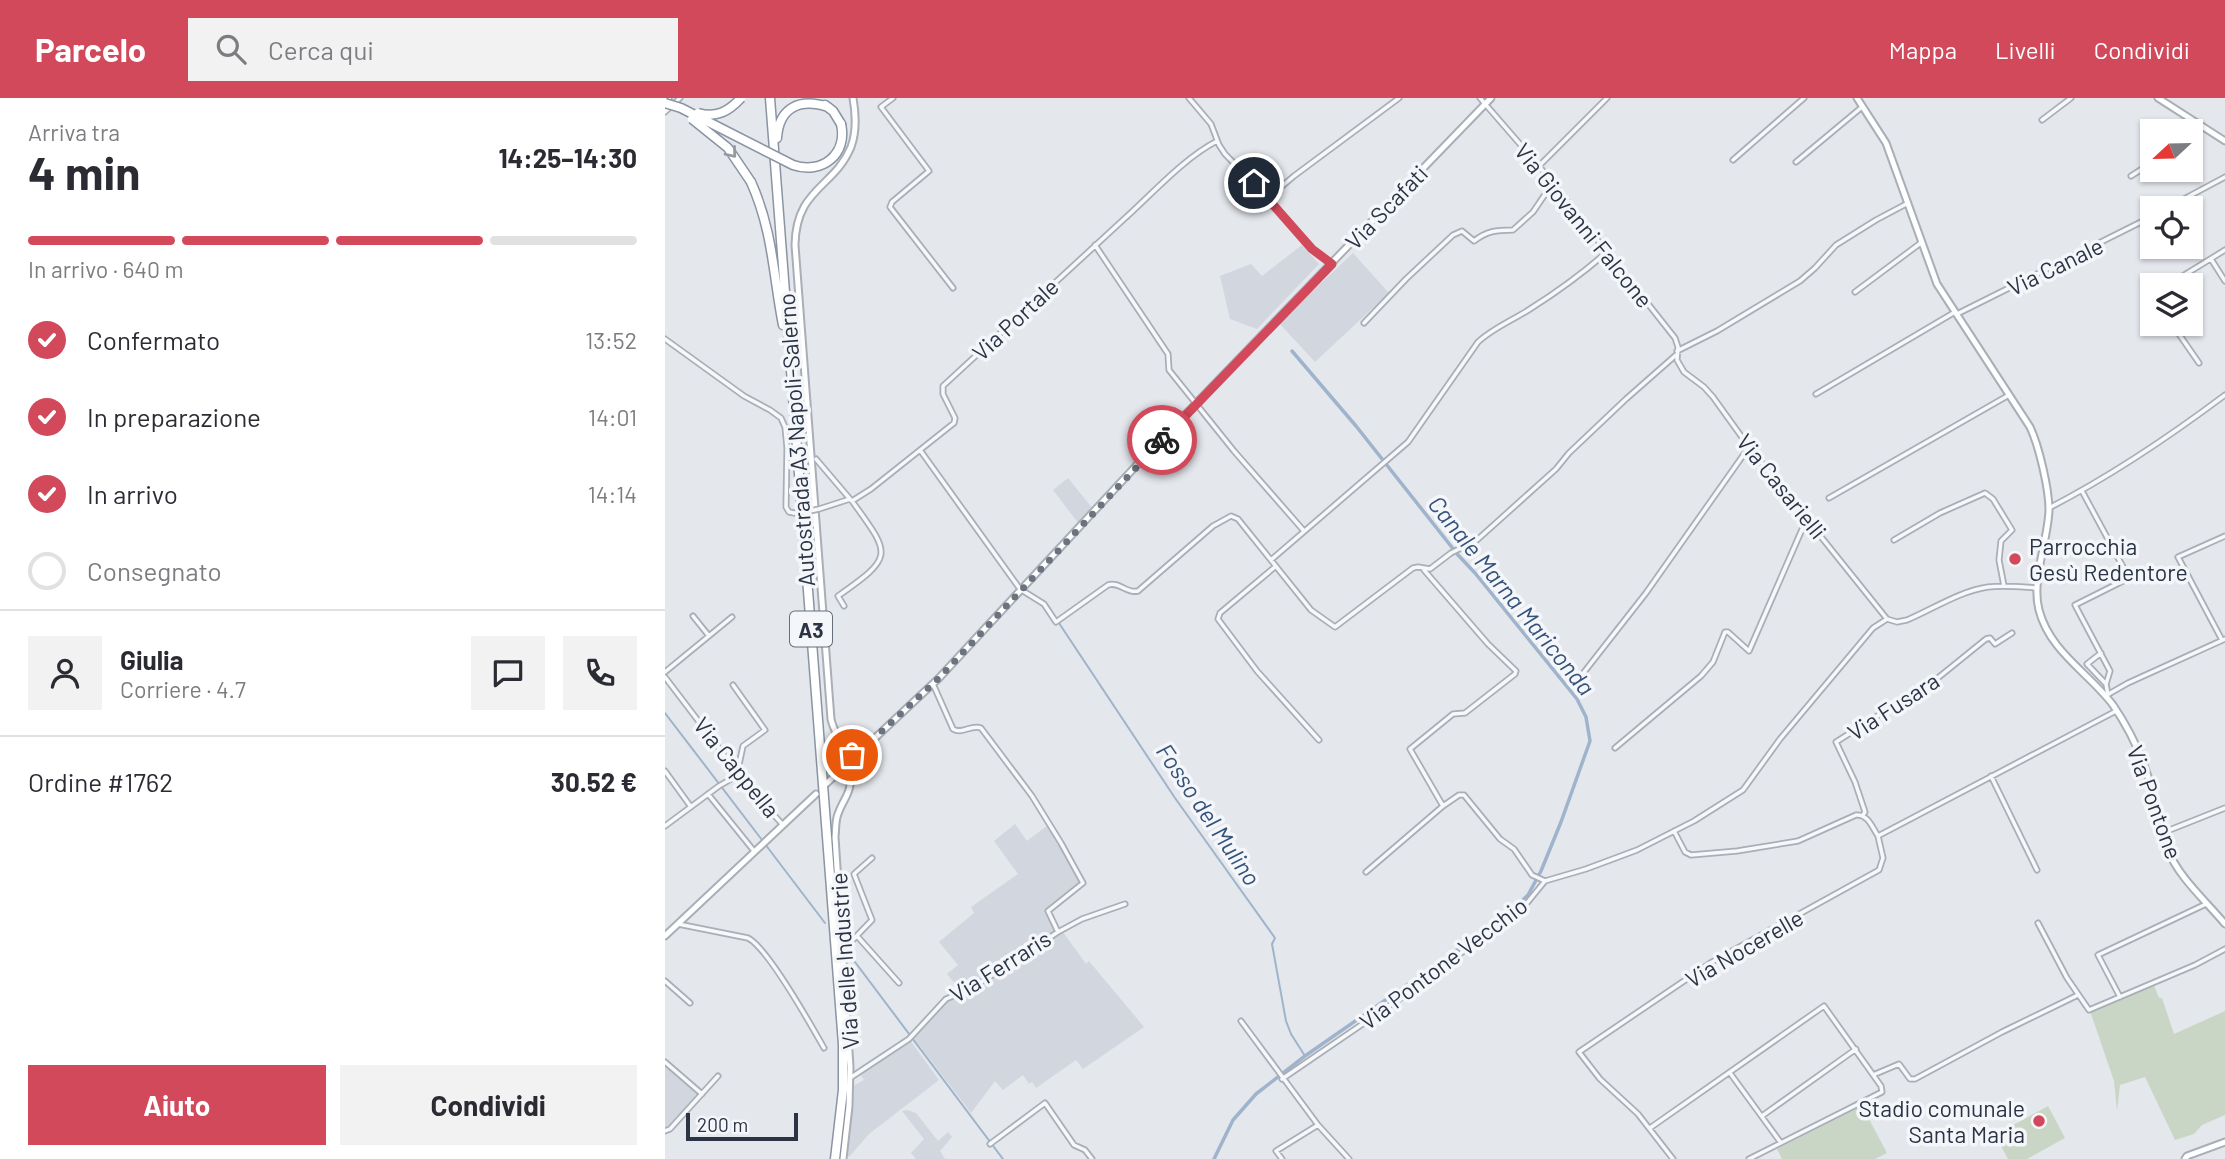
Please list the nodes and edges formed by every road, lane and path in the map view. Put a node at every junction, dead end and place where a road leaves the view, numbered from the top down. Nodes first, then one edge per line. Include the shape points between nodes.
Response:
1 (680, 98) edge
2 (741, 98) edge
3 (767, 98) edge
4 (813, 98) edge
5 (853, 98) edge
6 (893, 98) edge
7 (1189, 98) edge
8 (1198, 98) edge
9 (1399, 98) edge
10 (1480, 98) edge
11 (1491, 98) edge
12 (1607, 98) edge
13 (1795, 98) edge
14 (1804, 98) edge
15 (1857, 98) edge
16 (2071, 98) edge
17 (2158, 98) edge
18 (666, 101) edge
19 (1194, 103) junction
20 (1799, 103) junction
21 (1486, 104) junction
22 (828, 107) junction
23 (1863, 107) junction
24 (665, 112) edge
25 (2190, 119) edge
26 (2042, 120) dead end
27 (2203, 128) edge
28 (1217, 141) junction
29 (2225, 141) edge
30 (1733, 160) dead end
31 (1795, 162) dead end
32 (1539, 166) junction
33 (2140, 170) edge
34 (2131, 176) dead end
35 (2225, 177) edge
36 (1552, 184) junction
37 (2189, 196) edge
38 (778, 197) junction
39 (1268, 198) junction
40 (1908, 203) junction
41 (2140, 222) edge
42 (1922, 242) junction
43 (1095, 245) junction
44 (2225, 250) edge
45 (1607, 252) junction
46 (2210, 259) junction
47 (1332, 264) junction
48 (2187, 273) edge
49 (2225, 281) edge
50 (953, 288) dead end
51 (1855, 292) dead end
52 (1956, 313) junction
53 (1364, 323) dead end
54 (783, 325) junction
55 (2180, 336) edge
56 (665, 339) edge
57 (1677, 353) junction
58 (2199, 363) dead end
59 (1816, 394) dead end
60 (2009, 395) junction
61 (2225, 396) edge
62 (1196, 405) junction
63 (1749, 447) junction
64 (920, 450) junction
65 (816, 459) dead end
66 (2083, 491) junction
67 (1829, 498) dead end
68 (851, 500) junction
69 (2049, 508) junction
70 (1807, 518) junction
71 (1304, 531) junction
72 (2225, 536) edge
73 (1894, 540) dead end
74 (1271, 560) junction
75 (1276, 566) junction
76 (1423, 568) junction
77 (2004, 586) junction
78 (2038, 588) junction
79 (1020, 589) junction
80 (844, 607) dead end
81 (693, 616) dead end
82 (732, 617) dead end
83 (1887, 619) junction
84 (2012, 633) dead end
85 (709, 636) junction
86 (2224, 640) edge
87 (2101, 653) junction
88 (665, 675) edge
89 (933, 684) junction
90 (2106, 684) junction
91 (733, 685) dead end
92 (1574, 685) dead end
93 (2106, 695) junction
94 (2116, 711) junction
95 (1319, 740) dead end
96 (1615, 748) dead end
97 (848, 753) junction
98 (845, 765) junction
99 (665, 771) edge
100 (737, 775) junction
101 (1991, 776) junction
102 (826, 784) dead end
103 (708, 794) junction
104 (816, 794) dead end
105 (1443, 806) junction
106 (691, 807) junction
107 (2225, 808) edge
108 (1863, 815) junction
109 (783, 825) junction
110 (665, 826) edge
111 (1674, 831) junction
112 (2161, 833) junction
113 (1878, 836) junction
114 (754, 851) junction
115 (872, 858) dead end
116 (2037, 870) dead end
117 (1366, 872) dead end
118 (1544, 880) junction
119 (2207, 903) junction
120 (1125, 904) dead end
121 (678, 923) junction
122 (2038, 923) dead end
123 (2225, 924) edge
124 (1058, 932) junction
125 (665, 936) edge
126 (857, 936) junction
127 (2225, 949) edge
128 (842, 950) junction
129 (665, 981) edge
130 (899, 983) dead end
131 (2079, 995) junction
132 (2120, 996) junction
133 (690, 1003) dead end
134 (1241, 1021) dead end
135 (824, 1048) dead end
136 (1856, 1049) junction
137 (665, 1062) edge
138 (1730, 1073) junction
139 (1873, 1075) junction
140 (718, 1076) dead end
141 (850, 1078) junction
142 (1282, 1078) junction
143 (702, 1094) junction
144 (1762, 1116) junction
145 (1318, 1125) junction
146 (1649, 1129) junction
147 (665, 1131) edge
148 (2225, 1142) edge
149 (991, 1143) dead end
150 (1781, 1143) junction
151 (833, 1159) edge
152 (843, 1159) edge
153 (1092, 1159) edge
154 (1282, 1159) edge
155 (1349, 1159) edge
156 (1673, 1159) edge
157 (1749, 1159) edge
158 (2185, 1159) edge

1 - 24 street
2 - 18 highway, bridge via 727,111 712,115
3 - 38 highway, Autostrada A3 Napoli-Salerno / A3
3 - 54 highway, Autostrada A3 Napoli-Salerno / A3
4 - 22 highway
5 - 97 street via 856,122 851,146 805,204 795,245 831,719
6 - 50 street via 881,107 929,170 890,206
7 - 19 street
8 - 19 street
9 - 39 street
10 - 21 street, Via Giovanni Falcone
11 - 21 street, Via Scafati
12 - 32 street
13 - 20 street
14 - 20 street
15 - 23 street, Via Pontone
16 - 26 street
17 - 25 street
18 - 22 highway, bridge via 807,168 835,156 841,143 841,124
18 -> 54 highway, A3, bridge via 715,135 751,182 768,226
19 - 28 street via 1211,124
20 - 30 street
21 - 32 street, Via Giovanni Falcone
21 - 47 street, Via Scafati
22 - 38 highway, A3 via 800,104 781,118 776,139
23 - 31 street
23 - 40 street, Via Pontone via 1886,144
27 - 29 street
28 - 39 street
28 - 43 street, Via Portale
32 - 36 street, Via Giovanni Falcone
33 - 34 street
35 - 37 street
36 - 45 street, Via Giovanni Falcone
36 - 53 street via 1533,212 1513,230 1496,230 1474,241 1462,232 1453,234
38 - 151 highway, Autostrada A3 Napoli-Salerno / A3 via 843,1034 843,1090
39 - 47 street via 1312,249
40 - 42 street, Via Pontone
40 - 57 street via 1836,245 1800,281
41 - 52 street, Via Canale
42 - 51 street
42 - 52 street, Via Pontone via 1937,284
43 - 62 street via 1168,354 1169,370
43 - 64 street, Via Portale via 943,386 956,420
44 - 46 street
45 - 57 street, Via Giovanni Falcone via 1675,338
45 - 71 street via 1539,304 1487,333 1408,442
46 - 48 street
46 - 49 street
47 - 62 street, Via Scafati
52 - 59 street, Via Canale
52 - 60 street, Via Pontone
54 - 151 highway, Autostrada A3 Napoli-Salerno / A3 via 838,1044
55 - 58 street
56 - 68 street, Via Portale, bridge via 781,418 789,512 808,512
57 - 63 street, Via Casarielli via 1684,372 1713,397
57 - 76 street via 1477,540 1430,569
60 - 67 street
60 - 69 street, Via Pontone via 2037,443
61 - 66 street
62 - 71 street
62 - 79 street, Via Scafati
63 - 70 street, Via Casarielli
63 - 92 street via 1646,593
64 - 68 street, Via Portale
64 - 79 street
65 - 68 street
66 - 69 street
66 - 87 street via 2129,578 2075,605
68 - 80 street via 882,550 874,569 838,596
69 - 78 street, Via Pontone
70 - 83 street, Via Casarielli
70 - 96 street via 1749,651 1725,632 1702,676
71 - 74 street
72 - 86 street via 2178,557
73 - 77 street via 1985,493 2012,530 2001,541
74 - 75 street
74 - 79 street via 1231,516 1213,526 1138,591 1108,585 1058,620 1044,604
75 - 76 street via 1311,610 1335,627 1413,568
75 - 95 street via 1218,619
76 - 105 street via 1516,671 1465,713 1453,714 1410,749
77 - 78 street
77 - 83 street via 1967,593 1907,621
78 - 93 street, Via Pontone via 2039,610 2055,642
79 - 89 street, Via Scafati
81 - 85 street
82 - 85 street
83 - 111 street, Via Pontone Vecchio via 1873,628 1780,738 1743,790
84 - 108 street, Via Fusara via 1995,644 1986,639 1939,677 1836,742 1855,782
85 - 88 street
86 - 93 street
87 - 90 street via 2110,671
87 - 90 street via 2087,664
88 - 100 street, Via Cappella
89 - 97 street, Via Scafati via 860,751
89 - 124 street, Via Ferraris via 953,729 977,726 985,732 1032,796 1082,880 1081,886 1048,911
90 - 93 street
91 - 100 street via 765,730 743,746
93 - 94 street, Via Pontone
94 - 101 street
94 - 112 street, Via Pontone via 2141,755
97 - 98 street, Via Scafati
98 - 102 street, Via Scafati
98 - 128 street, Via delle Industrie via 851,788 838,813 836,830
99 - 106 street
100 - 103 street
100 - 109 street, Via Cappella
101 - 113 street
101 - 116 street
103 - 106 street
103 - 114 street
104 - 109 street
105 - 117 street
105 - 118 street via 1464,795 1532,875
106 - 110 street
107 - 112 street
108 - 111 street via 1798,841 1691,855
108 - 113 street
109 - 114 street
111 - 118 street, Via Pontone Vecchio via 1637,850
112 - 119 street, Via Pontone via 2168,852
113 - 146 street, Via Nocerelle via 1883,858 1879,870 1712,962 1579,1052
114 - 121 street
115 - 126 street via 854,873 872,917
118 - 142 street, Via Pontone Vecchio via 1527,903 1496,927
119 - 123 street, Via Pontone
119 - 132 street via 2098,955
120 - 124 street
121 - 125 street
121 - 135 street via 756,942
122 - 131 street
124 - 141 street, Via Ferraris via 972,988 946,999 909,1039
126 - 128 street
126 - 130 street
127 - 132 street
128 - 141 street, Via delle Industrie
129 - 133 street
131 - 132 street via 2089,1010
131 - 139 street via 1915,1079 1899,1064
134 - 142 street
136 - 138 street via 1824,1006
136 - 139 street
136 - 144 street
137 - 143 street
138 - 144 street
138 - 146 street
139 - 150 street via 1881,1094
140 - 143 street
141 - 152 street, Via delle Industrie
142 - 145 street
143 - 147 street
144 - 150 street
145 - 154 street via 1276,1151
145 - 155 street
146 - 156 street
148 - 158 street
149 - 153 street via 1045,1103 1074,1145
150 - 157 street

